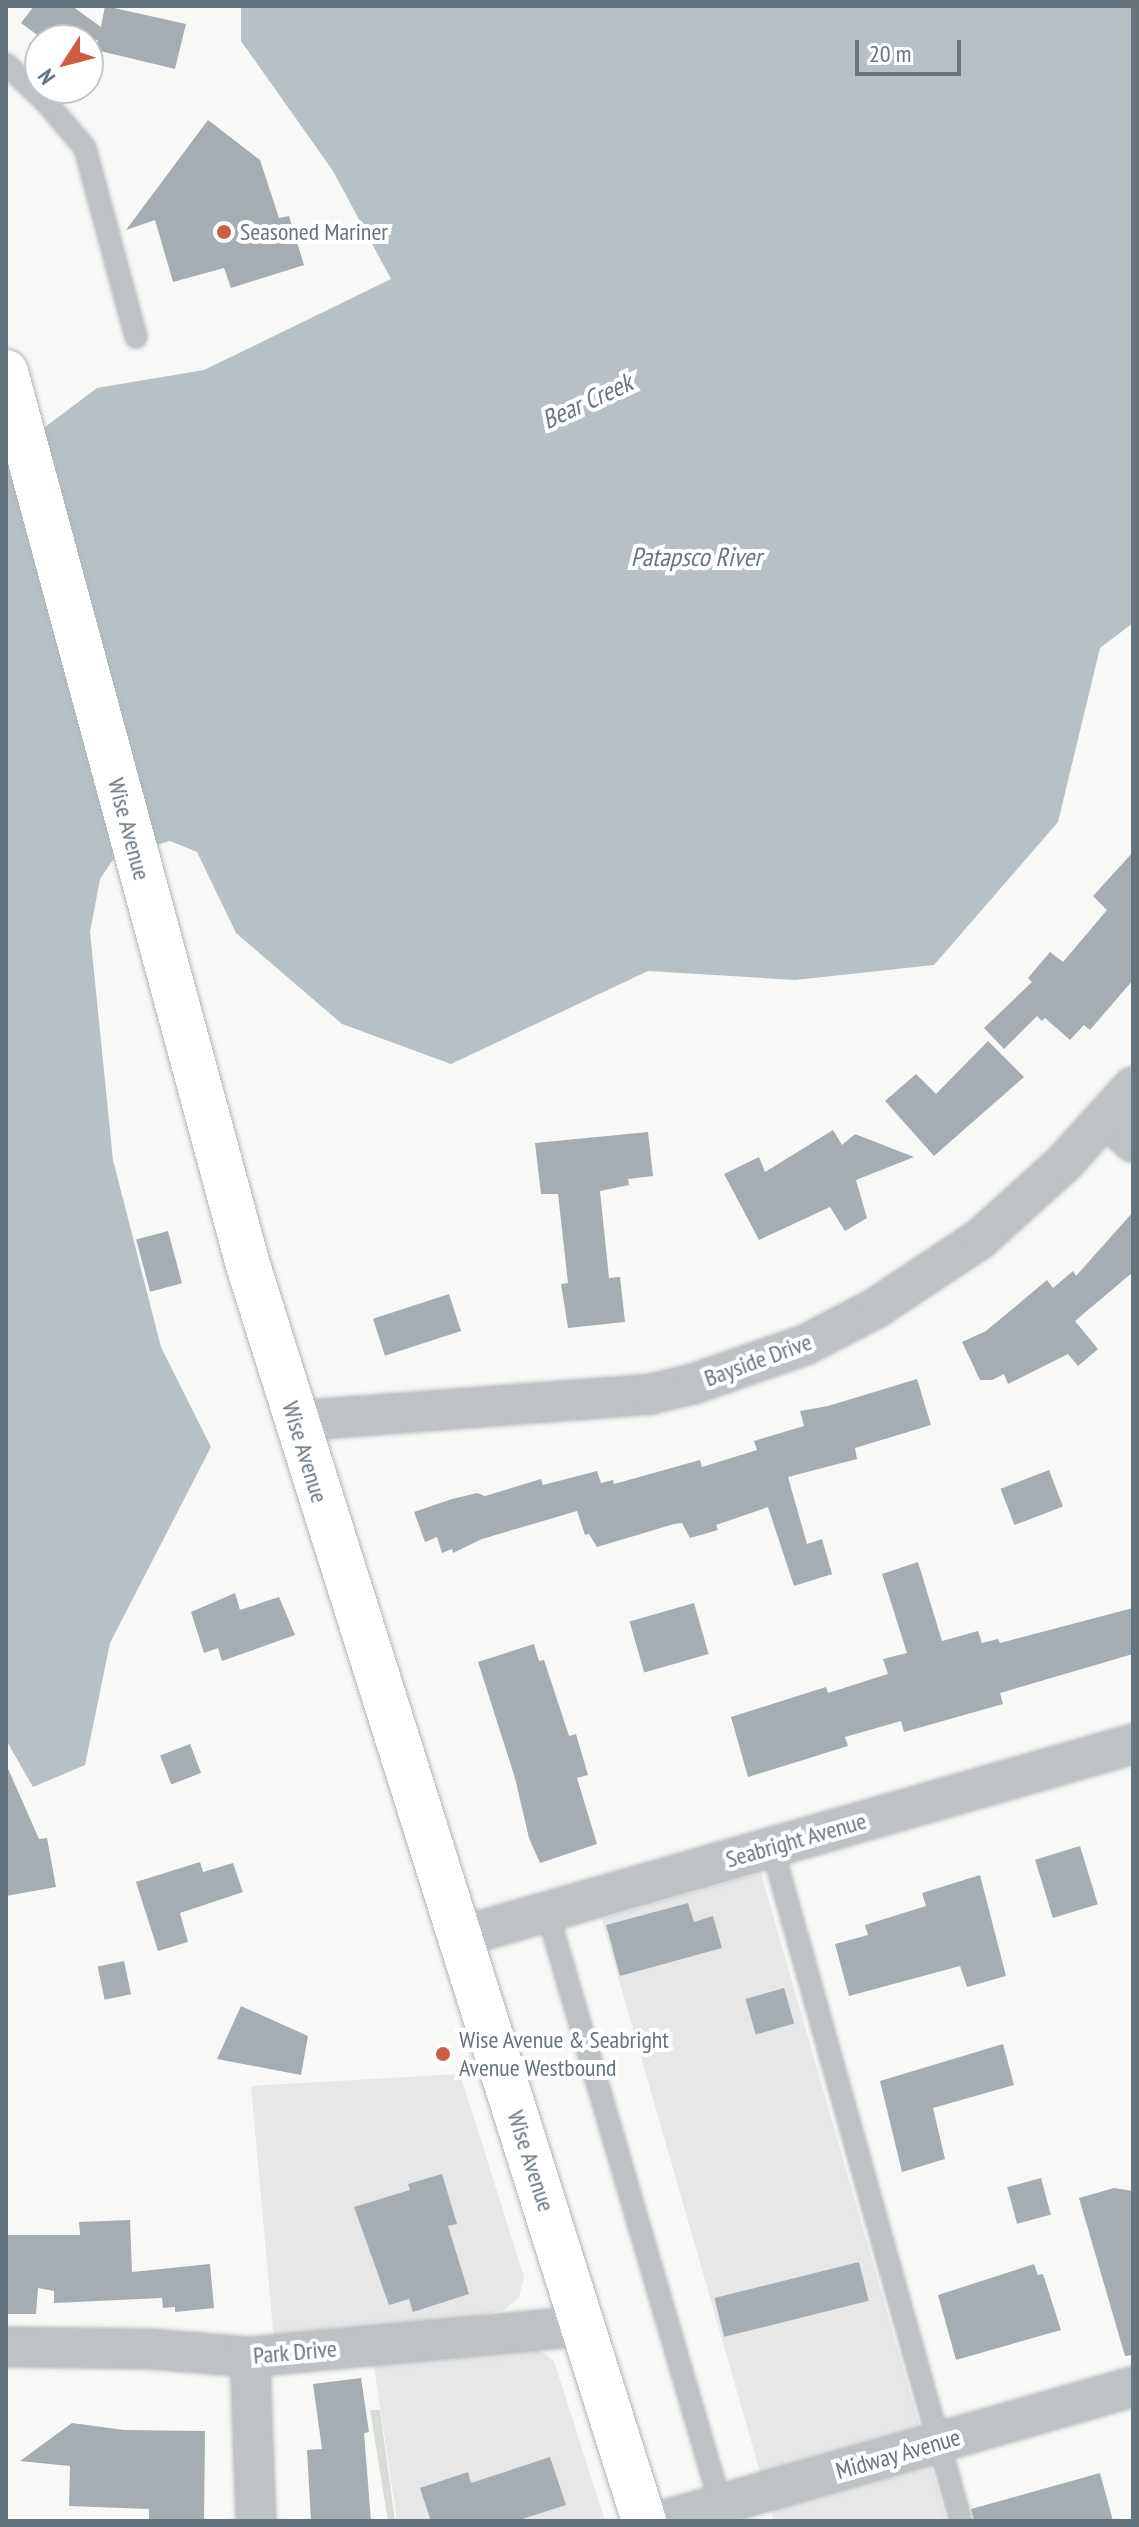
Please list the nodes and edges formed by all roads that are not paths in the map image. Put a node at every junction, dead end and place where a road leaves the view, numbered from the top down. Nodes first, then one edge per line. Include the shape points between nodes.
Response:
1 (6, 64) edge
2 (136, 337) dead end
3 (6, 372) edge
4 (1133, 1087) edge
5 (1120, 1130) edge
6 (295, 1421) junction
7 (1133, 1744) edge
8 (772, 1847) junction
9 (547, 1911) junction
10 (459, 1937) junction
11 (583, 2326) junction
12 (6, 2347) edge
13 (250, 2357) junction
14 (1133, 2387) edge
15 (939, 2442) junction
16 (723, 2513) edge
17 (256, 2521) edge
18 (644, 2521) edge
19 (662, 2521) edge
20 (961, 2521) edge

1 - 2 lane via 85,148
3 - 6 main road, Wise Avenue
4 - 5 street, Bayside Drive
5 - 6 street, Bayside Drive via 949,1262 837,1330 771,1358 651,1394
6 - 10 main road, Wise Avenue
7 - 8 street, Seabright Avenue
8 - 9 street, Seabright Avenue
8 - 15 lane
9 - 10 street, Seabright Avenue
9 - 16 lane
10 - 11 main road, Wise Avenue
11 - 13 street, Park Drive
11 - 18 main road, Wise Avenue
12 - 13 street, Park Drive
13 - 17 street
14 - 15 street, Midway Avenue
15 - 16 street, Midway Avenue
15 - 20 lane
16 - 19 street, Midway Avenue

